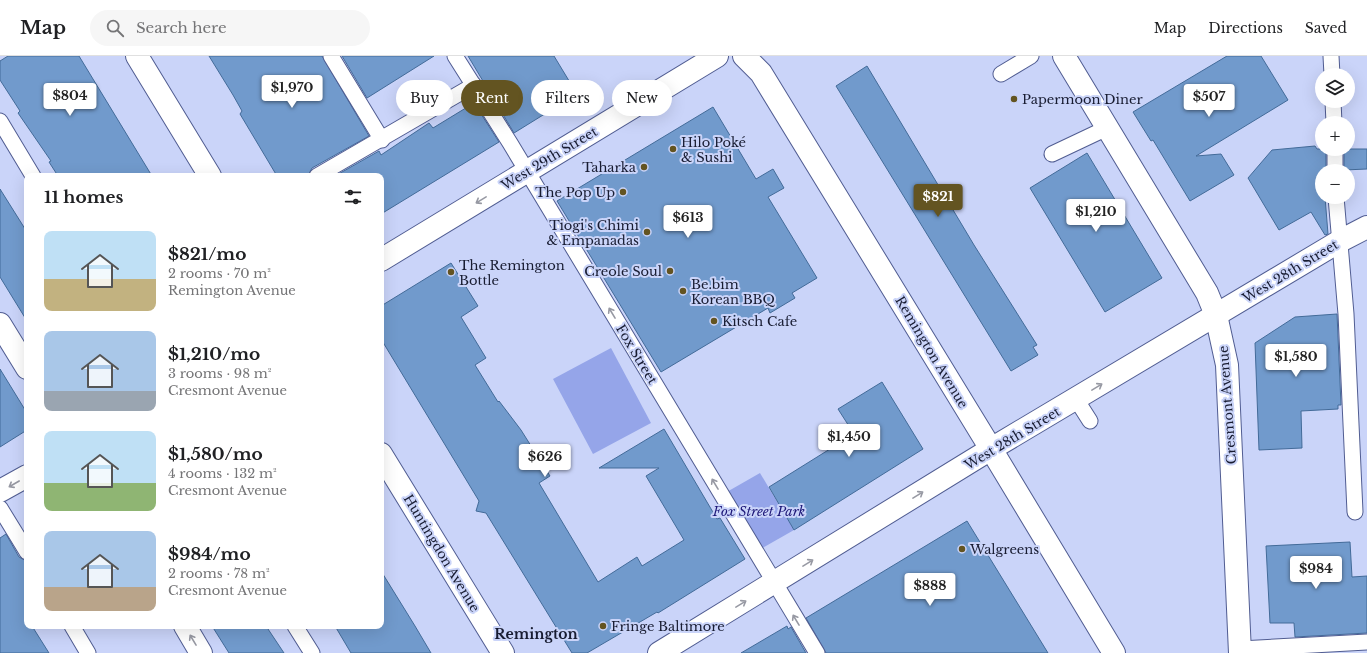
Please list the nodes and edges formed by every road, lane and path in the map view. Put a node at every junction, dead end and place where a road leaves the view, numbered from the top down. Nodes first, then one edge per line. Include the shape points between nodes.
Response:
1 (137, 56) edge
2 (331, 56) edge
3 (455, 56) edge
4 (717, 56) edge
5 (744, 56) edge
6 (1031, 56) edge
7 (1064, 56) edge
8 (1331, 56) edge
9 (1332, 68) edge
10 (1001, 74) dead end
11 (471, 80) edge
12 (461, 93) edge
13 (493, 116) edge
14 (0, 121) edge
15 (1107, 128) junction
16 (382, 140) junction
17 (1052, 154) dead end
18 (527, 172) junction
19 (31, 173) edge
20 (208, 173) edge
21 (322, 173) edge
22 (1337, 204) edge
23 (1367, 227) edge
24 (1340, 241) junction
25 (384, 258) edge
26 (1216, 315) junction
27 (1, 328) edge
28 (24, 363) edge
29 (1076, 399) junction
30 (1090, 421) dead end
31 (991, 449) junction
32 (384, 459) edge
33 (24, 478) edge
34 (0, 492) edge
35 (0, 508) edge
36 (1355, 512) dead end
37 (24, 547) edge
38 (774, 584) junction
39 (74, 629) edge
40 (187, 629) edge
41 (297, 629) edge
42 (1367, 642) edge
43 (1240, 651) edge
44 (88, 653) edge
45 (201, 653) edge
46 (312, 653) edge
47 (503, 653) edge
48 (659, 653) edge
49 (817, 653) edge
50 (1114, 653) edge

1 - 20 street
2 - 16 lane
3 - 11 lane, Fox Street
4 - 18 street, West 29th Street
5 - 31 street, Remington Avenue via 761,73
6 - 10 lane
7 - 15 street, Cresmont Avenue
8 - 9 lane
12 - 16 lane
13 - 18 lane, Fox Street
14 - 19 lane
15 - 17 lane
15 - 26 street, Cresmont Avenue via 1207,293
16 - 21 lane
18 -> 25 street, West 29th Street
38 -> 18 lane, Fox Street
22 - 24 lane
23 - 24 street, West 28th Street
24 - 26 street, West 28th Street
24 - 36 lane
29 -> 26 street, West 28th Street
26 - 43 street, Cresmont Avenue via 1227,365
27 - 28 street
29 - 30 lane
29 - 31 street, West 28th Street
38 -> 31 street, West 28th Street
31 - 50 street, Remington Avenue
32 - 47 street, Huntingdon Avenue
33 -> 34 street
35 - 37 lane
48 -> 38 street, West 28th Street
49 -> 38 lane, Fox Street
39 - 44 lane
45 -> 40 street
41 - 46 lane
42 - 43 lane

